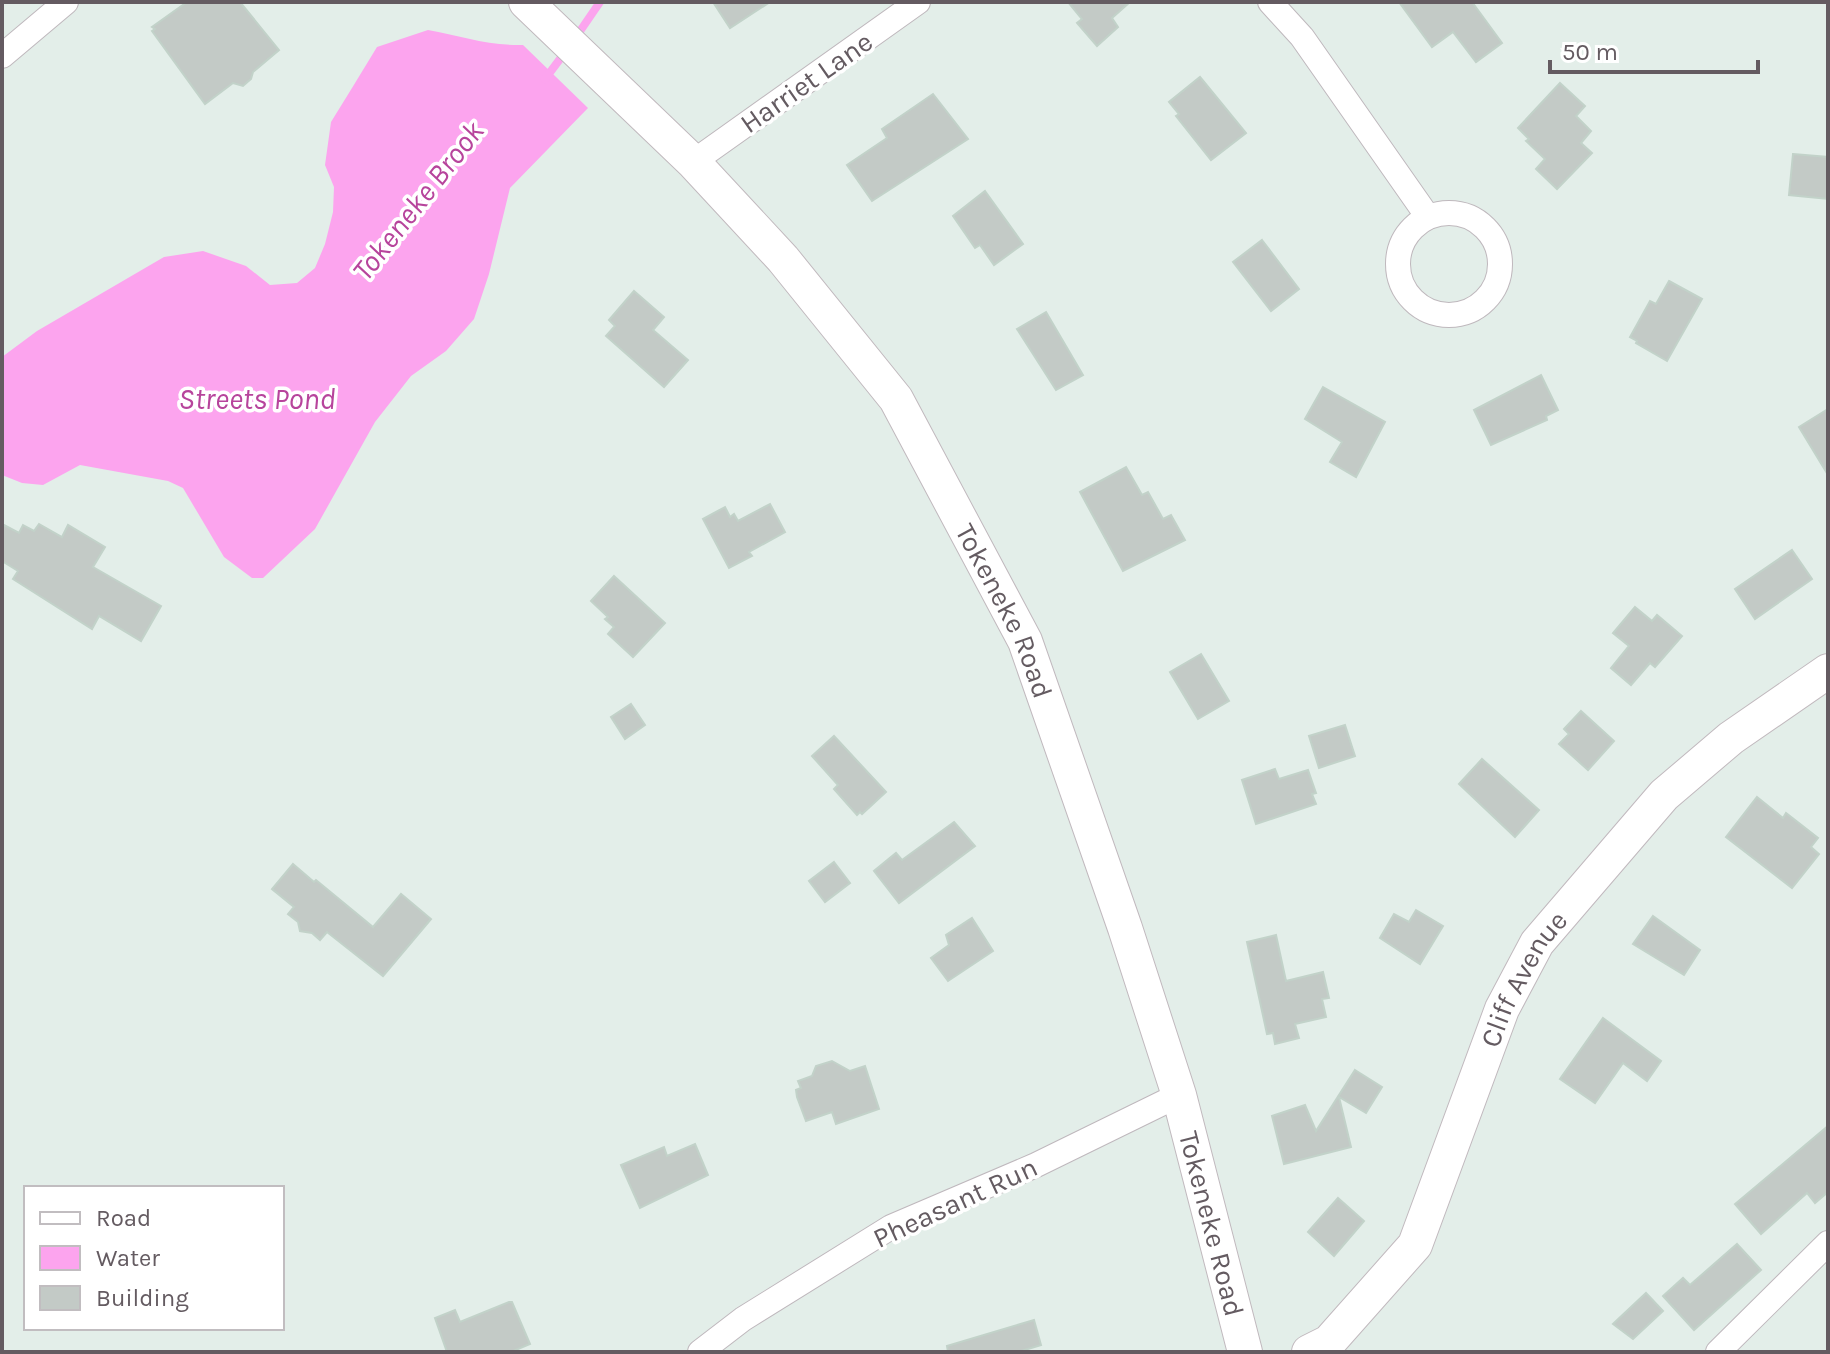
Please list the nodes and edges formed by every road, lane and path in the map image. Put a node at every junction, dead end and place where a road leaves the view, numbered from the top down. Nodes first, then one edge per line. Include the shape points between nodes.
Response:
1 (66, 2) edge
2 (526, 2) edge
3 (918, 2) edge
4 (1270, 2) edge
5 (2, 56) edge
6 (693, 162) junction
7 (1428, 217) junction
8 (1828, 671) edge
9 (1179, 1095) junction
10 (1828, 1243) edge
11 (700, 1352) edge
12 (1245, 1352) edge
13 (1309, 1352) edge
14 (1718, 1352) edge

1 - 5 street
2 - 6 main road, Tokeneke Road
3 - 6 street, Harriet Lane
4 - 7 street via 1302,37
6 - 9 main road, Tokeneke Road via 783,259 896,399 1025,641
7 - 7 street via 1401,246 1403,285 1431,312 1471,311 1497,282 1496,243 1467,216
8 - 13 main road, Cliff Avenue via 1731,738 1664,795 1537,943 1502,1009 1415,1245 1329,1342
9 - 11 street, Pheasant Run via 1036,1165 891,1227 743,1319
9 - 12 main road, Tokeneke Road
10 - 14 street

